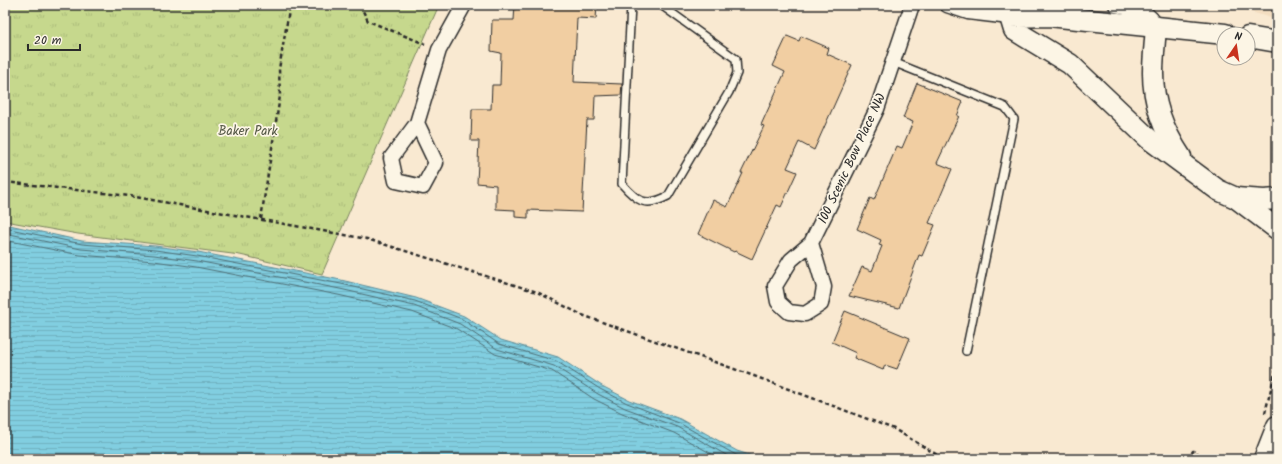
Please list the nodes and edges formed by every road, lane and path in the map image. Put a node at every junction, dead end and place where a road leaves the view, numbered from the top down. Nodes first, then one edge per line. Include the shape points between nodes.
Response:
1 (290, 5) edge
2 (360, 5) edge
3 (464, 5) edge
4 (631, 5) edge
5 (661, 5) edge
6 (912, 5) edge
7 (947, 5) edge
8 (1116, 5) edge
9 (1010, 11) edge
10 (1156, 27) junction
11 (1216, 33) edge
12 (1256, 39) edge
13 (1277, 42) edge
14 (439, 50) junction
15 (893, 62) junction
16 (417, 123) dead end
17 (1187, 166) junction
18 (5, 182) edge
19 (1236, 198) junction
20 (1277, 199) edge
21 (261, 219) junction
22 (1277, 229) edge
23 (811, 243) junction
24 (966, 351) dead end
25 (1277, 426) edge
26 (944, 459) edge
27 (1188, 459) edge
28 (1200, 459) edge
29 (1264, 459) edge

1 - 21 path via 279,69 280,96
2 - 14 path via 368,21
3 - 14 street
4 - 5 lane via 622,184 636,199 655,202 668,196 729,92 737,73 736,60
6 - 15 street, 100 Scenic Bow Place NW
7 - 9 street via 968,12
8 - 10 street via 1141,11 1153,19
9 - 10 street
9 - 17 street via 1014,30 1070,64 1149,139
10 - 11 street
10 - 17 street via 1153,74 1157,106 1168,138
12 - 13 street
14 - 16 street
15 - 23 street, 100 Scenic Bow Place NW via 877,109
15 - 24 lane via 1005,107 1014,119
17 - 19 street via 1218,190
18 - 21 path via 130,196
19 - 20 street
19 - 22 street
21 - 26 path via 367,239 537,292 582,315 894,429
23 - 23 street, 100 Scenic Bow Place NW via 791,260 775,286 778,302 789,312 805,314 821,304 824,287
25 - 29 street
27 - 28 path via 1193,451 1196,451

